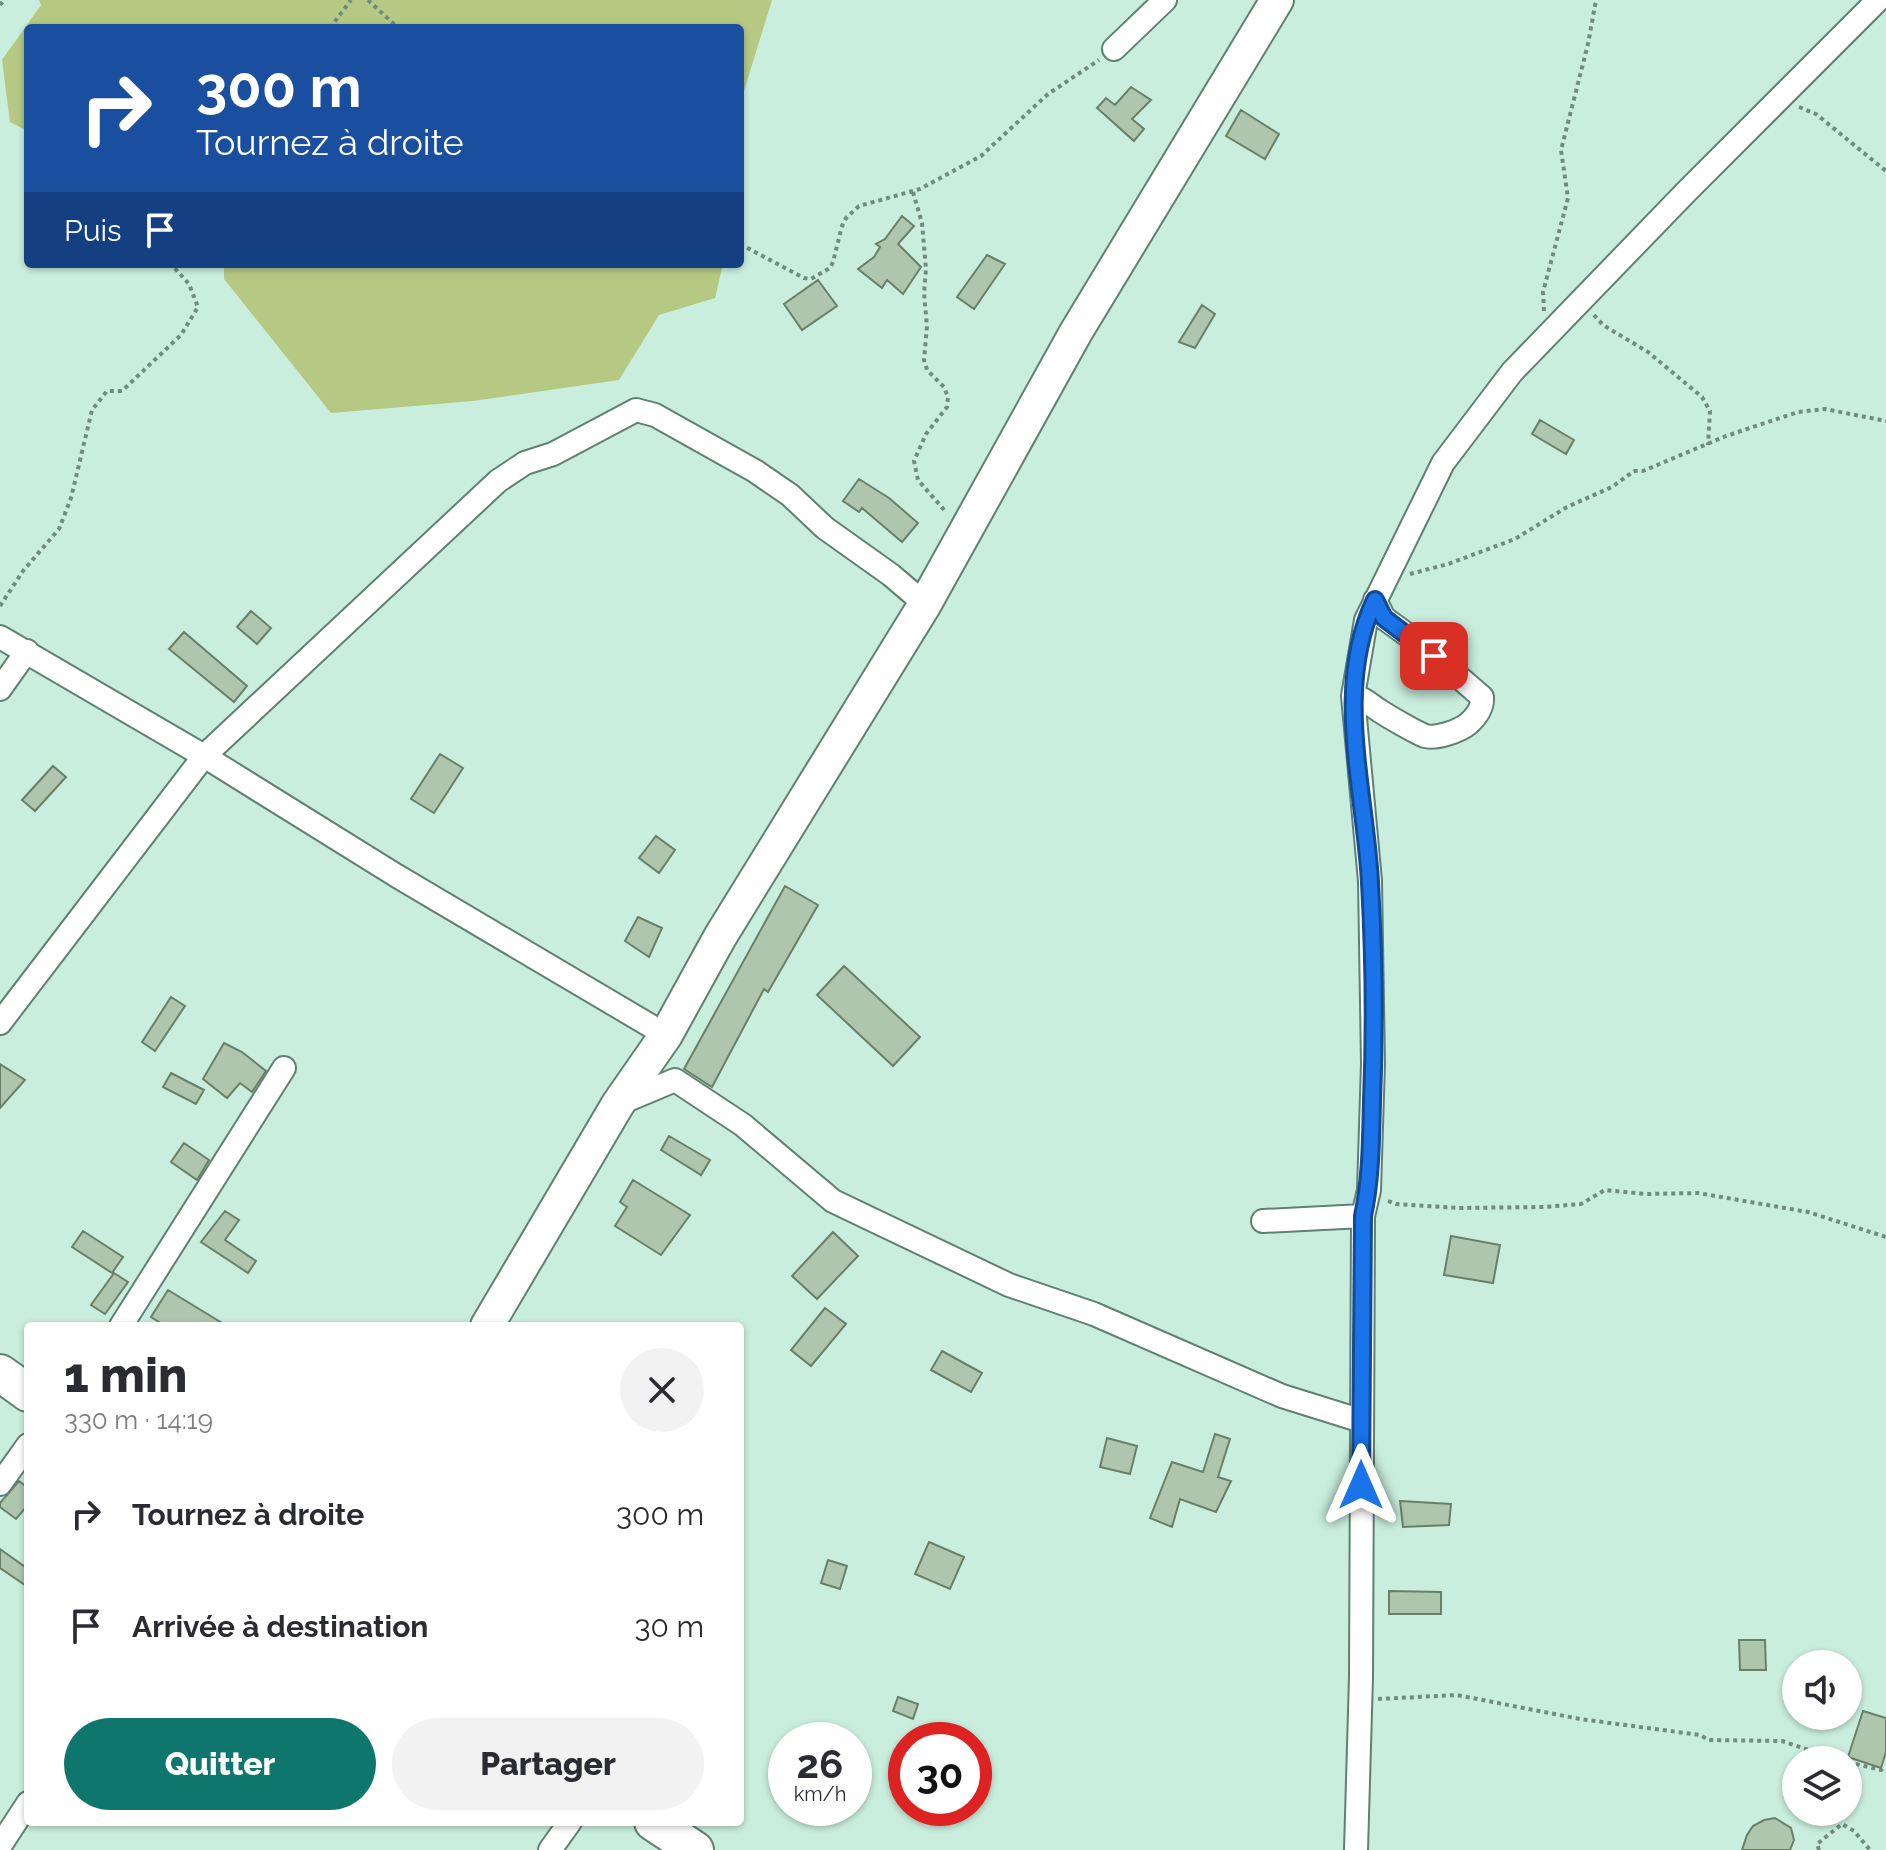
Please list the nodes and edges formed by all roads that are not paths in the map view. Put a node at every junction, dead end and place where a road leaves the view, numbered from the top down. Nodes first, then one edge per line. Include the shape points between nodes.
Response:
1 (1165, 0) edge
2 (1277, 0) edge
3 (1878, 0) edge
4 (1114, 49) road end
5 (1380, 590) junction
6 (925, 604) junction
7 (0, 637) edge
8 (27, 651) junction
9 (0, 689) edge
10 (1353, 696) junction
11 (204, 756) junction
12 (0, 1023) edge
13 (666, 1035) junction
14 (284, 1068) dead end
15 (618, 1104) junction
16 (1363, 1216) junction
17 (1263, 1221) dead end
18 (124, 1322) edge
19 (489, 1322) edge
20 (0, 1373) edge
21 (24, 1390) edge
22 (1362, 1421) junction
23 (24, 1451) edge
24 (0, 1484) edge
25 (24, 1809) edge
26 (567, 1826) edge
27 (659, 1826) edge
28 (0, 1846) edge
29 (550, 1850) edge
30 (695, 1850) edge
31 (1356, 1850) edge

1 - 4 street
2 - 6 main road via 1076,332
3 - 5 street via 1512,372 1443,463
5 - 10 street via 1366,620
5 - 10 street via 1384,618 1450,668 1482,697 1482,705 1463,728 1425,736
6 - 11 street via 755,471 655,415 636,410 498,481
6 - 13 main road via 720,937
7 - 8 street
8 - 9 street
8 - 11 street
10 - 16 street via 1370,881 1373,1063 1369,1190
11 - 12 street
11 - 13 street
13 - 15 main road
14 - 18 street
15 - 19 main road
15 - 22 street via 675,1080 743,1125 833,1201 1009,1285 1094,1314 1282,1396
16 - 17 street
16 - 22 street
20 - 21 main road
22 - 31 street
23 - 24 street
25 - 28 street
26 - 29 street
27 - 30 main road

